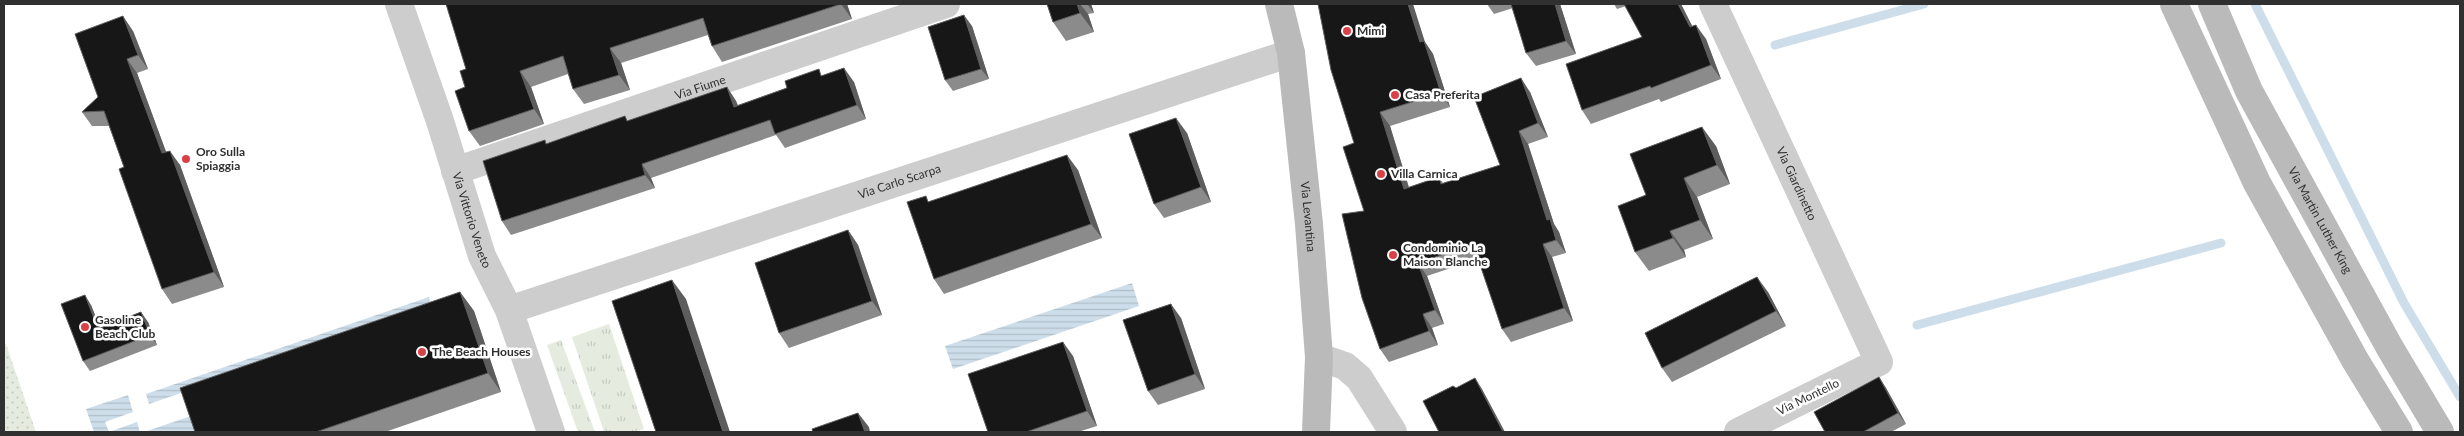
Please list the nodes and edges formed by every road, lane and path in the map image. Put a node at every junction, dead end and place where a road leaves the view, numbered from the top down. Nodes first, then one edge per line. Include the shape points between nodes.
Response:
1 (399, 4) edge
2 (946, 4) edge
3 (1279, 4) edge
4 (1713, 4) edge
5 (2174, 4) edge
6 (2212, 4) edge
7 (1291, 54) junction
8 (455, 171) junction
9 (509, 310) junction
10 (1319, 357) junction
11 (1879, 362) joint
12 (551, 432) edge
13 (1316, 432) edge
14 (1393, 432) edge
15 (1738, 432) edge
16 (2399, 432) edge
17 (2440, 432) edge

1 - 8 street, Via Vittorio Veneto
2 - 8 street, Via Fiume
3 - 7 main road, Via Levantina
4 - 11 street, Via Giardinetto
5 - 16 main road via 2257,184
6 - 17 main road, Via Martin Luther King via 2249,91 2390,348
7 - 9 street, Via Carlo Scarpa
7 - 10 main road, Via Levantina
8 - 9 street, Via Vittorio Veneto via 482,256
9 - 12 street, Via Vittorio Veneto
10 - 13 main road, Via Levantina
10 - 14 street via 1345,366 1359,378
11 - 15 street, Via Montello

